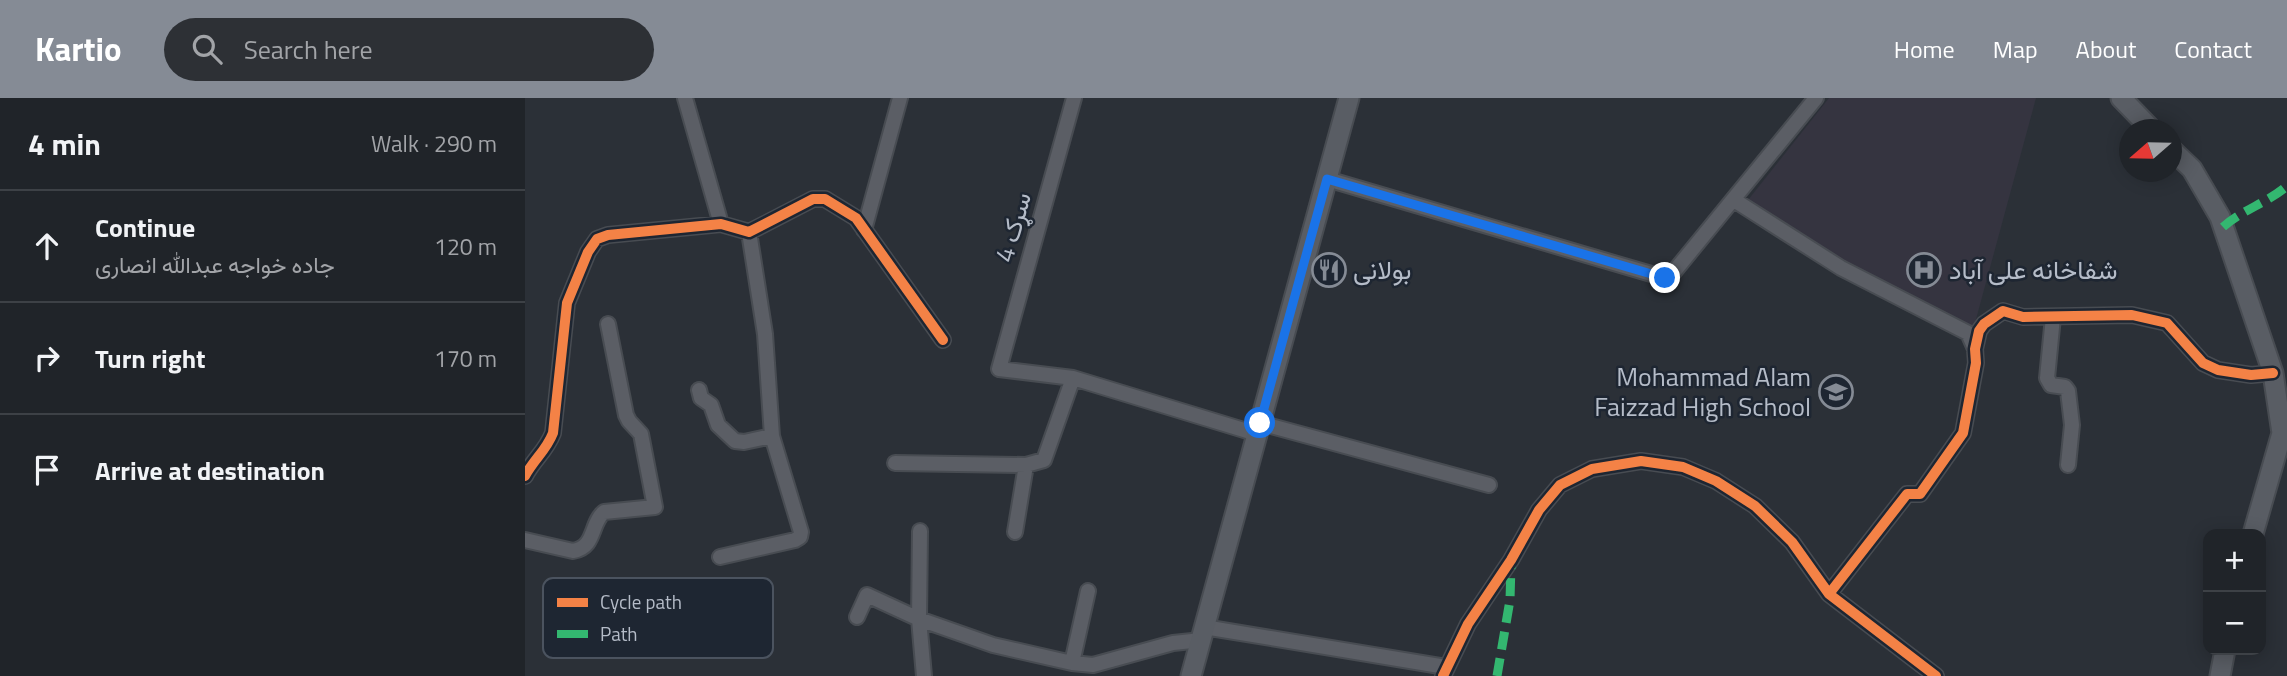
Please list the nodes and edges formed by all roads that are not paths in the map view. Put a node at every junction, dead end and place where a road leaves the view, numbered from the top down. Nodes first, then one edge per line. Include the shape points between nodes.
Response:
1 (685, 98) edge
2 (900, 98) edge
3 (1074, 98) edge
4 (1349, 98) edge
5 (2121, 98) edge
6 (1810, 99) edge
7 (2141, 119) edge
8 (2182, 159) edge
9 (1327, 179) junction
10 (1734, 200) junction
11 (721, 224) junction
12 (864, 230) junction
13 (749, 232) junction
14 (2053, 317) junction
15 (608, 324) dead end
16 (943, 340) dead end
17 (1975, 349) junction
18 (2273, 373) junction
19 (1073, 378) junction
20 (699, 390) dead end
21 (1259, 428) junction
22 (772, 436) junction
23 (895, 463) dead end
24 (1026, 465) junction
25 (2068, 465) dead end
26 (525, 476) edge
27 (1489, 485) dead end
28 (2254, 529) edge
29 (920, 531) dead end
30 (1014, 532) dead end
31 (525, 540) edge
32 (720, 557) dead end
33 (1088, 591) dead end
34 (1829, 594) junction
35 (857, 617) dead end
36 (919, 619) junction
37 (1203, 634) junction
38 (2224, 655) edge
39 (1072, 663) junction
40 (1444, 671) edge
41 (924, 676) edge
42 (1191, 676) edge
43 (1936, 676) edge
44 (2220, 676) edge

1 - 11 street
2 - 12 street
3 - 19 street, سړک 4 via 999,369
4 - 9 main road
5 - 7 main road
6 - 10 street
8 - 18 main road via 2220,218
9 - 10 street via 1665,278
9 - 21 main road
10 - 17 street via 1841,268 1968,333
11 - 13 street
11 - 26 street via 608,234 597,239 567,303 552,433 545,452
12 - 13 street via 850,213 819,198
12 - 16 street
13 - 22 street via 765,334
14 - 17 street via 2023,317 2003,311 1984,324
14 - 18 street via 2132,315 2167,323 2203,363 2251,375
14 - 25 street via 2047,378 2051,385 2068,391 2072,425
15 - 31 street via 626,415 642,434 656,507 604,512 584,549 573,551
17 - 34 street via 1963,433 1920,494 1907,494
18 - 28 main road via 2282,433
19 - 21 street
19 - 24 street via 1044,460
20 - 22 street via 718,425 735,441
21 - 27 street
21 - 37 main road
22 - 32 street via 800,537
23 - 24 street
24 - 30 street
29 - 36 street
33 - 39 street
34 - 40 street via 1792,542 1755,506 1716,481 1683,467 1641,461 1592,469 1560,485 1539,510
34 - 43 street
35 - 36 street via 867,595
36 - 39 street via 993,645
36 - 41 street
37 - 39 street via 1093,665
37 - 40 street
37 - 42 main road
38 - 44 main road

